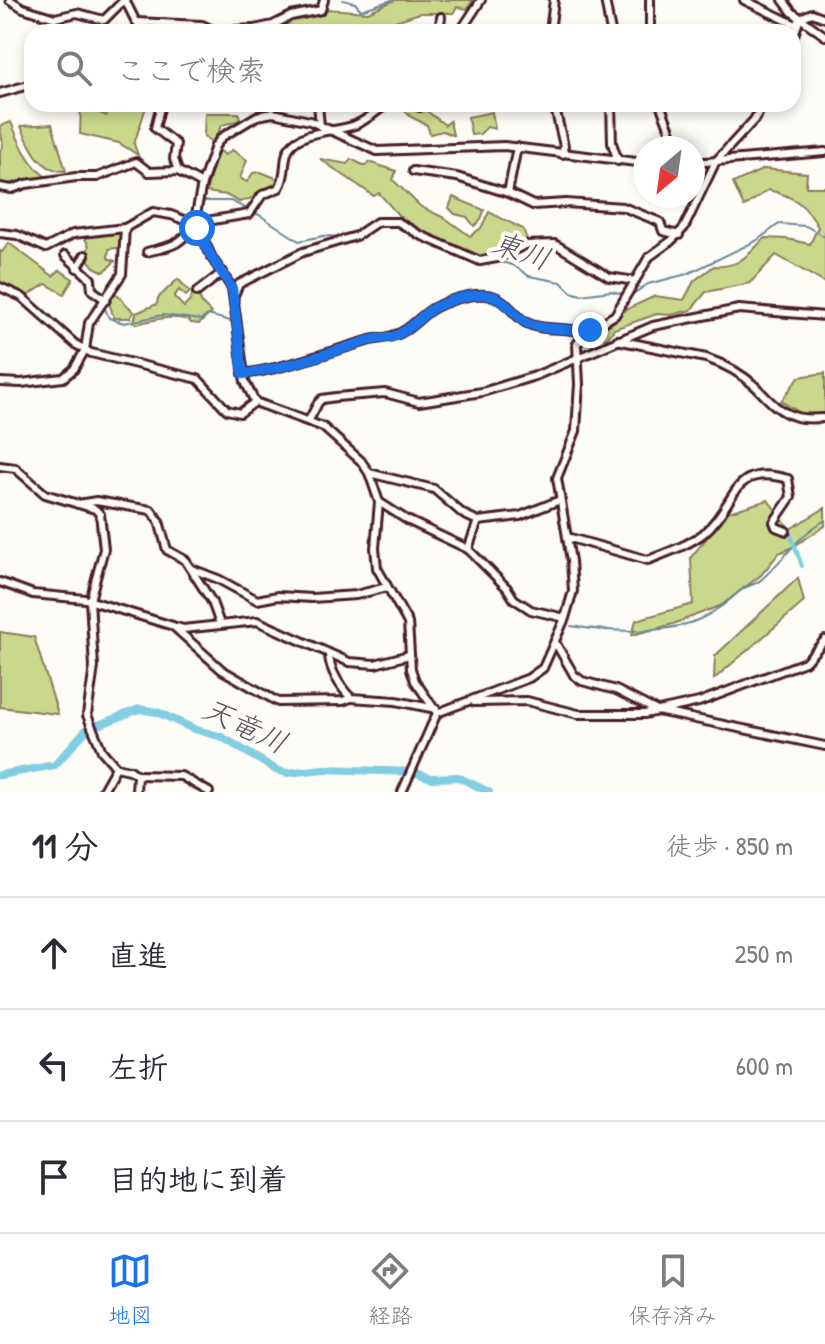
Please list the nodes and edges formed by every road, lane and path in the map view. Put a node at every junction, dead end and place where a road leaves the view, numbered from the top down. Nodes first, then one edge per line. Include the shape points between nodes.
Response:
1 (10, 0) edge
2 (124, 0) edge
3 (324, 0) edge
4 (481, 0) edge
5 (554, 0) edge
6 (605, 0) edge
7 (650, 0) edge
8 (744, 0) edge
9 (783, 0) edge
10 (441, 17) dead end
11 (825, 18) edge
12 (798, 21) junction
13 (136, 22) junction
14 (139, 24) edge
15 (160, 24) edge
16 (272, 24) edge
17 (440, 24) edge
18 (465, 24) edge
19 (551, 24) edge
20 (610, 24) edge
21 (650, 24) edge
22 (797, 24) edge
23 (825, 36) edge
24 (24, 86) edge
25 (0, 93) edge
26 (159, 112) edge
27 (319, 112) edge
28 (375, 112) edge
29 (556, 112) edge
30 (611, 112) edge
31 (663, 112) edge
32 (758, 112) edge
33 (279, 114) joint
34 (320, 126) junction
35 (331, 130) junction
36 (672, 136) edge
37 (517, 147) junction
38 (825, 152) edge
39 (562, 154) junction
40 (618, 161) junction
41 (716, 161) junction
42 (633, 162) edge
43 (705, 162) edge
44 (178, 171) junction
45 (413, 171) dead end
46 (202, 184) junction
47 (0, 187) edge
48 (508, 193) junction
49 (196, 222) junction
50 (125, 228) junction
51 (2, 232) edge
52 (679, 235) junction
53 (147, 252) dead end
54 (65, 255) dead end
55 (85, 255) dead end
56 (77, 268) junction
57 (223, 272) junction
58 (635, 281) junction
59 (0, 287) edge
60 (197, 292) dead end
61 (233, 297) junction
62 (106, 300) junction
63 (825, 316) edge
64 (586, 333) junction
65 (617, 340) junction
66 (85, 350) junction
67 (577, 359) junction
68 (243, 374) junction
69 (0, 382) edge
70 (255, 402) junction
71 (825, 418) edge
72 (309, 420) junction
73 (0, 466) edge
74 (369, 473) junction
75 (560, 500) junction
76 (379, 502) junction
77 (77, 505) junction
78 (478, 521) junction
79 (786, 531) dead end
80 (567, 537) junction
81 (468, 549) junction
82 (190, 568) junction
83 (0, 582) edge
84 (387, 587) junction
85 (90, 600) junction
86 (565, 618) junction
87 (220, 624) junction
88 (173, 626) junction
89 (825, 640) edge
90 (555, 642) junction
91 (329, 654) junction
92 (409, 655) junction
93 (351, 698) junction
94 (466, 703) junction
95 (437, 711) junction
96 (657, 711) junction
97 (825, 746) edge
98 (116, 767) junction
99 (137, 775) junction
100 (102, 792) edge
101 (136, 792) edge
102 (209, 792) edge
103 (402, 792) edge

1 - 2 street via 55,18 77,13 104,20
2 - 13 street
3 - 16 street via 321,10
4 - 18 street
5 - 19 street
6 - 20 street
7 - 21 street
8 - 12 street
9 - 12 street
10 - 17 street
11 - 12 street via 812,13
12 - 22 street
12 - 23 street
13 - 14 street
13 - 15 street
24 - 25 street
26 - 44 street via 155,128 176,144
27 - 34 street
28 - 35 street via 354,126
29 - 39 street
30 - 40 street
31 - 36 street
32 - 41 street
33 - 34 street
33 - 46 street via 257,116 222,137
34 - 35 street
35 - 37 street via 386,152
35 - 49 street via 289,147 284,180 262,195 249,214
37 - 39 street
37 - 48 street
38 - 41 street
39 - 40 street
40 - 42 street
41 - 43 street
41 - 52 street
44 - 46 street
44 - 47 street via 149,172 136,162 97,177
45 - 48 street via 444,174
46 - 49 street
48 - 52 street via 537,205 632,209 660,222 663,231
49 - 50 street via 159,212
49 - 53 street via 178,244
49 - 57 street
50 - 51 street via 73,234 46,248
50 - 62 street via 122,274
52 - 58 street via 649,257
54 - 56 street
55 - 56 street
56 - 62 street
57 - 60 street
57 - 61 street
58 - 61 street via 609,277 555,244 525,245 480,261 398,222 377,222 356,236 303,252 239,284
58 - 64 street via 615,315
59 - 66 street via 22,297
61 - 68 street
62 - 66 street via 89,323
63 - 65 street via 739,309 653,326
64 - 67 street via 577,344
64 - 68 street via 526,322 506,302 476,294 435,308 393,336
65 - 67 street
65 - 71 street via 706,358 736,371 779,409 795,417
66 - 69 street via 63,378
66 - 70 street via 198,379 227,410 240,413
67 - 72 street via 460,397 419,402 385,393 322,399
67 - 75 street via 576,431 559,468
68 - 70 street
70 - 72 street
72 - 74 street via 343,444
73 - 77 street via 15,468 45,494
74 - 76 street
74 - 78 street via 434,489
75 - 78 street via 520,516
75 - 80 street
76 - 81 street
76 - 84 street via 376,561
77 - 82 street via 96,501 151,510 167,550 182,556
77 - 85 street via 95,509 103,529 104,549
78 - 81 street
79 - 80 street via 773,524 791,497 788,479 759,475 745,480 703,533 648,560
80 - 86 street via 573,591
81 - 86 street via 514,599 531,610
82 - 84 street via 257,600 356,595
82 - 87 street
83 - 85 street via 33,594
84 - 92 street via 408,623
85 - 88 street
85 - 98 street via 94,667 87,719 100,749
86 - 90 street
87 - 88 street
87 - 91 street via 257,621
88 - 93 street via 222,670 278,702
89 - 96 street via 805,662 699,702
90 - 94 street via 543,668 529,678
90 - 96 street via 582,681 616,690
91 - 92 street via 359,664
91 - 93 street
92 - 95 street via 415,681
93 - 95 street
94 - 95 street
94 - 96 street via 527,701 593,715
95 - 103 street
96 - 97 street
98 - 99 street
98 - 100 street
99 - 101 street
99 - 102 street via 181,776

